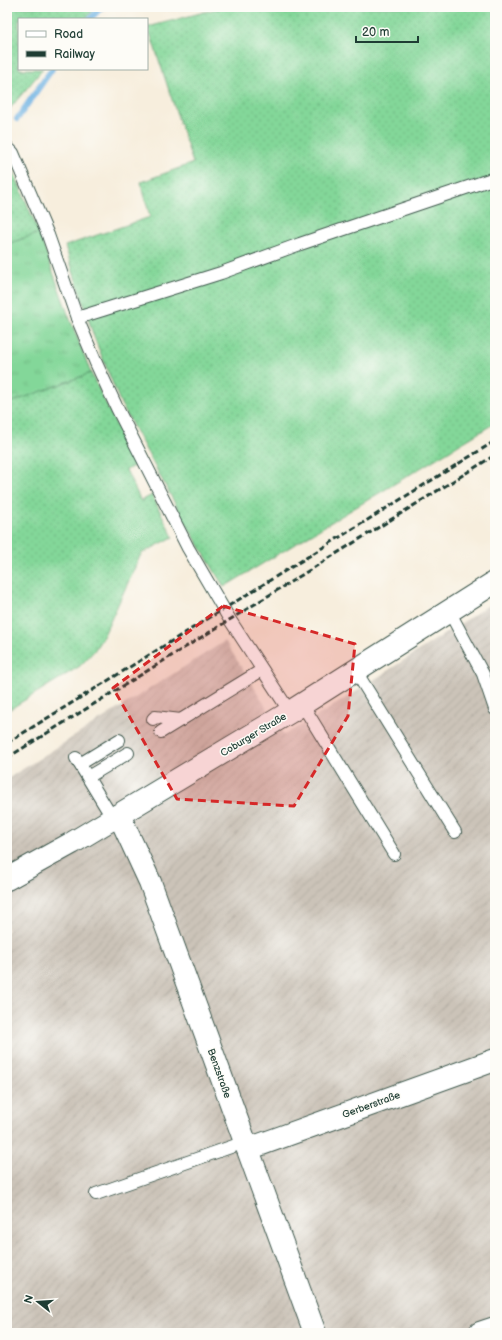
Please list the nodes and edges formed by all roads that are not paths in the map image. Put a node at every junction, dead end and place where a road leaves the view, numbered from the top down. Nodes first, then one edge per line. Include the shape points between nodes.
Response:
1 (7, 147) edge
2 (495, 178) edge
3 (77, 318) junction
4 (495, 582) edge
5 (449, 611) junction
6 (262, 670) junction
7 (355, 670) junction
8 (296, 708) junction
9 (495, 709) edge
10 (153, 719) dead end
11 (182, 720) junction
12 (161, 732) dead end
13 (119, 740) dead end
14 (128, 753) dead end
15 (88, 778) junction
16 (116, 817) junction
17 (455, 832) dead end
18 (394, 854) dead end
19 (7, 879) edge
20 (495, 1060) edge
21 (247, 1146) junction
22 (96, 1194) dead end
23 (495, 1328) edge
24 (315, 1333) edge
25 (480, 1333) edge

1 - 3 lane via 13,153 48,235
2 - 3 lane via 221,273
3 - 6 lane via 117,408 182,537
4 - 5 street, Coburger Straße
5 - 7 street, Coburger Straße
5 - 9 lane via 483,674
6 - 8 lane
6 - 11 lane
7 - 8 street, Coburger Straße
7 - 17 lane
8 - 16 street, Coburger Straße
8 - 18 lane
10 - 11 lane via 155,717
11 - 12 lane
13 - 15 lane via 78,761
14 - 15 lane
15 - 16 lane
16 - 19 street, Coburger Straße
16 - 21 street, Benzstraße via 150,882
20 - 21 street, Gerberstraße
21 - 22 lane
21 - 24 street, Benzstraße
23 - 25 street

